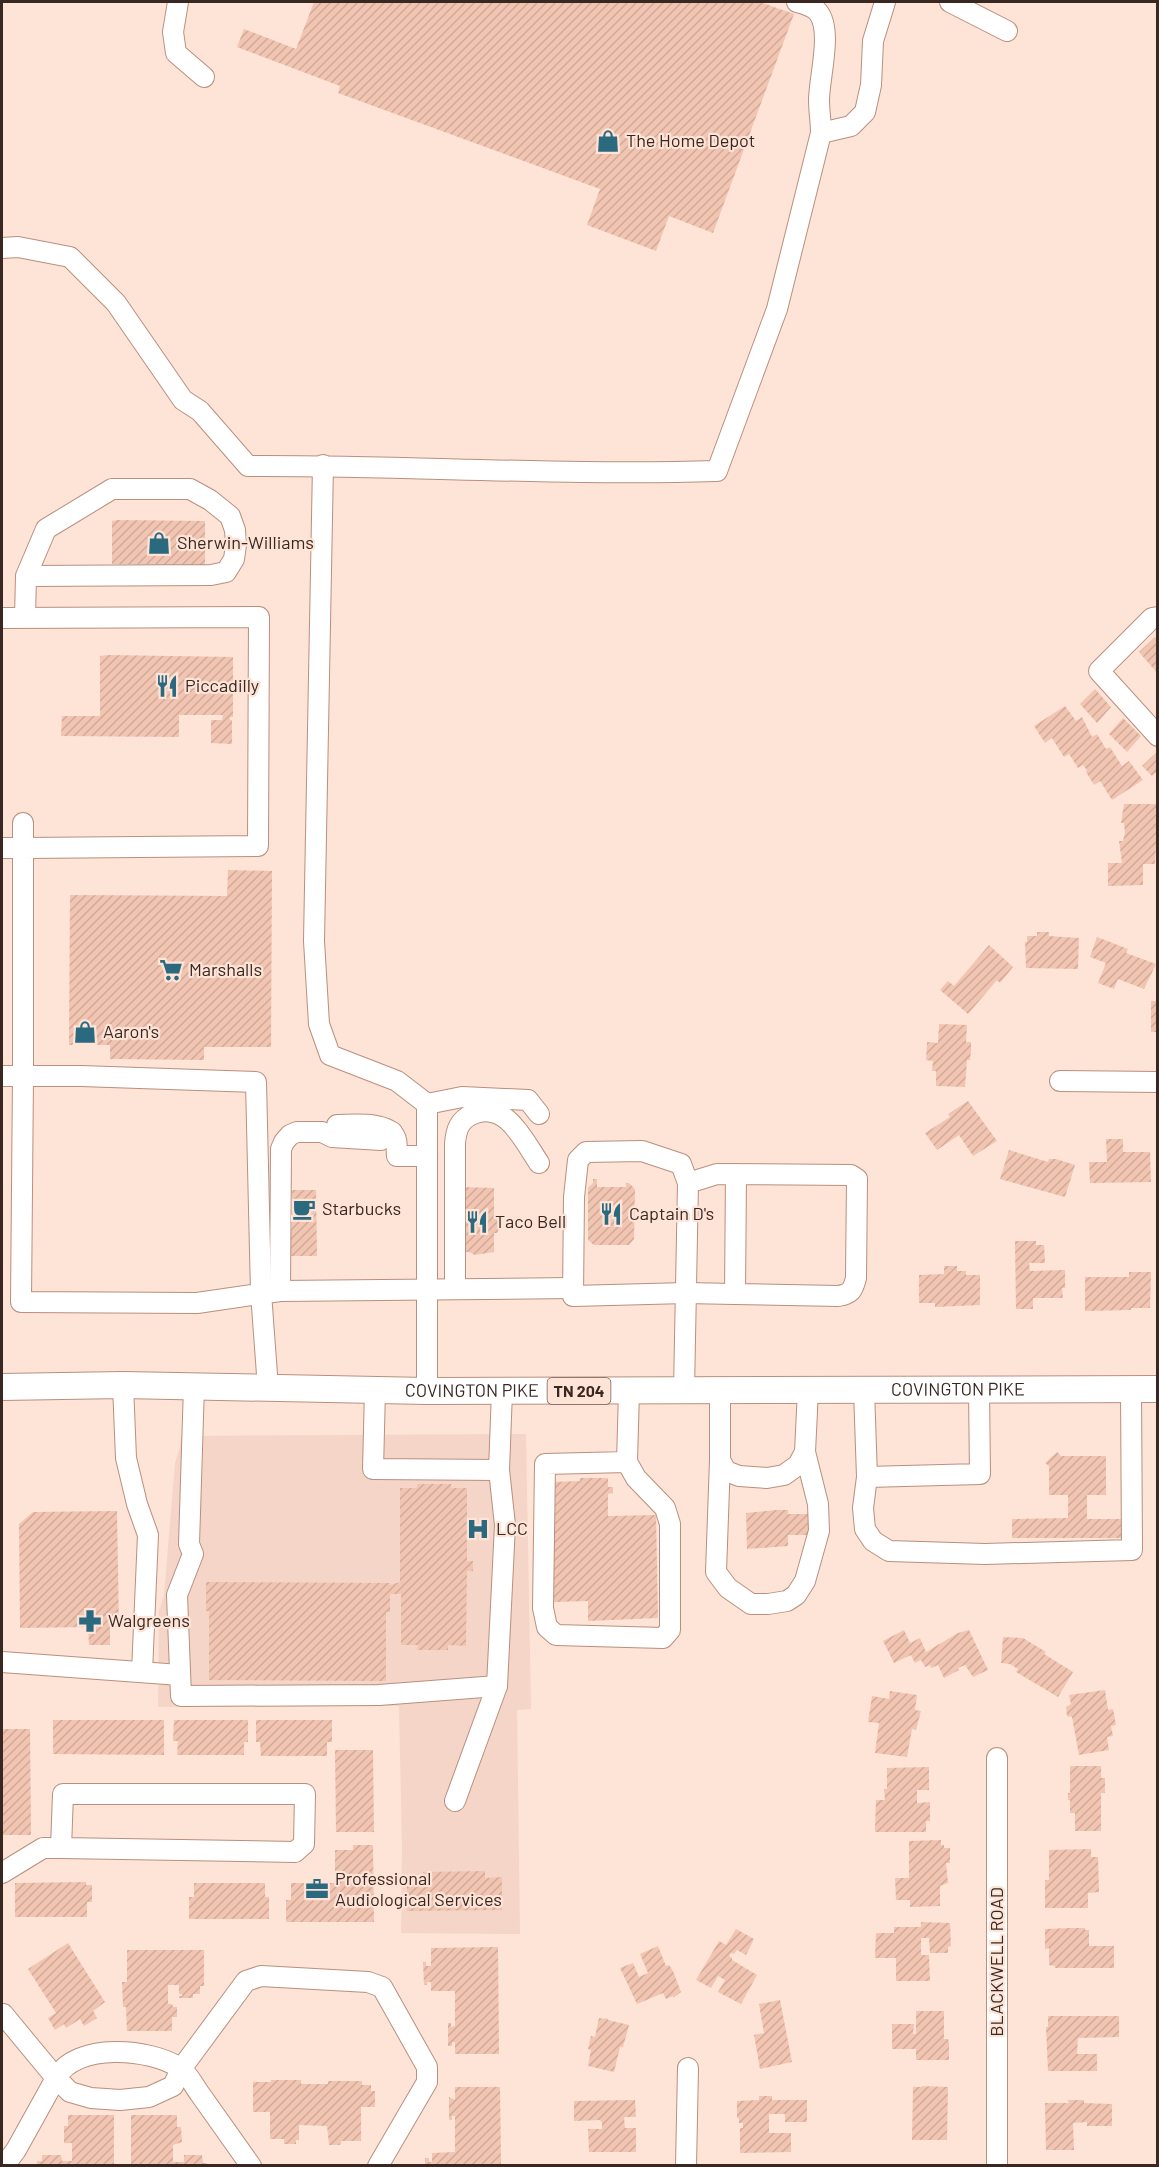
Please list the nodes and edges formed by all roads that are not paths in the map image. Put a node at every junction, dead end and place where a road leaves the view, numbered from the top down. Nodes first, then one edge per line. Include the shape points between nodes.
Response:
1 (178, 2) edge
2 (798, 2) edge
3 (885, 2) edge
4 (950, 2) edge
5 (1007, 31) dead end
6 (204, 77) dead end
7 (821, 133) junction
8 (2, 248) edge
9 (323, 465) junction
10 (26, 576) junction
11 (25, 617) junction
12 (1158, 617) edge
13 (2, 618) edge
14 (1158, 736) edge
15 (23, 823) dead end
16 (23, 848) junction
17 (2, 849) edge
18 (2, 1076) edge
19 (23, 1076) junction
20 (1060, 1081) dead end
21 (1158, 1082) edge
22 (427, 1104) junction
23 (539, 1114) dead end
24 (427, 1156) junction
25 (539, 1163) dead end
26 (736, 1174) junction
27 (688, 1183) junction
28 (455, 1288) junction
29 (573, 1288) junction
30 (427, 1289) junction
31 (271, 1292) junction
32 (686, 1293) junction
33 (735, 1294) junction
34 (123, 1385) junction
35 (194, 1386) junction
36 (2, 1387) edge
37 (268, 1388) junction
38 (1131, 1389) junction
39 (1158, 1389) edge
40 (375, 1390) junction
41 (808, 1390) junction
42 (864, 1390) junction
43 (980, 1390) junction
44 (427, 1391) junction
45 (502, 1391) junction
46 (629, 1391) junction
47 (684, 1391) junction
48 (720, 1391) junction
49 (805, 1452) junction
50 (720, 1460) junction
51 (627, 1462) junction
52 (499, 1470) junction
53 (867, 1477) junction
54 (2, 1662) edge
55 (142, 1672) junction
56 (180, 1675) junction
57 (496, 1686) junction
58 (998, 1758) dead end
59 (455, 1801) dead end
60 (61, 1848) junction
61 (2, 1873) edge
62 (3, 2014) dead end
63 (181, 2068) junction
64 (688, 2068) dead end
65 (56, 2078) junction
66 (4, 2166) edge
67 (252, 2166) edge
68 (378, 2166) edge
69 (686, 2166) edge
70 (997, 2166) edge

1 - 6 street via 173,32 176,52
2 - 7 street via 813,7 823,25
3 - 7 street via 873,41 865,112 851,126
4 - 5 street
7 - 9 street via 777,309 717,471 642,473
8 - 9 street via 18,247 69,257 123,311 183,400 200,411 248,466
9 - 22 street via 314,940 319,1024 330,1055 397,1081
10 - 10 street via 46,529 112,489 190,489 230,516 235,530 237,545 226,572
10 - 11 street
11 - 13 street
11 - 16 street via 259,616 258,846
12 - 14 street via 1152,618 1099,671
15 - 16 street
16 - 17 street
16 - 19 street
18 - 19 street
19 - 31 street via 256,1082
19 - 31 street via 21,1302 197,1303
20 - 21 street
22 - 23 street via 462,1096 528,1100
22 - 24 street
24 - 30 street
24 - 31 street via 396,1156 396,1138 381,1126 333,1125 322,1132 297,1132 290,1136 281,1149
25 - 28 street via 517,1129 503,1116 478,1112 459,1125 455,1144
26 - 27 street via 717,1174
26 - 33 street
26 - 33 street via 851,1174 857,1179 853,1290 838,1296
27 - 29 street via 681,1164 642,1151 586,1152 578,1160 574,1197
27 - 32 street
28 - 29 street
28 - 30 street
29 - 32 street via 573,1296
30 - 31 street
30 - 44 street
31 - 37 street
32 - 33 street
32 - 47 street
34 - 35 main road, COVINGTON PIKE / TN 204
34 - 36 main road, COVINGTON PIKE / TN 204
34 - 55 street via 126,1458 148,1535
35 - 37 main road, COVINGTON PIKE / TN 204
35 - 56 street via 189,1544 193,1554 177,1595
37 - 40 main road, COVINGTON PIKE / TN 204
38 - 39 main road, COVINGTON PIKE / TN 204
38 - 43 main road, COVINGTON PIKE / TN 204
38 - 53 street via 1132,1550 985,1554 889,1551 873,1541 865,1529
40 - 44 main road, COVINGTON PIKE / TN 204
40 - 52 street via 373,1469
41 - 42 main road, COVINGTON PIKE / TN 204
41 - 48 main road, COVINGTON PIKE / TN 204
41 - 49 street
42 - 43 main road, COVINGTON PIKE / TN 204
42 - 53 street
43 - 53 street via 980,1474
44 - 45 main road, COVINGTON PIKE / TN 204
45 - 46 main road, COVINGTON PIKE / TN 204
45 - 52 street
46 - 47 main road, COVINGTON PIKE / TN 204
46 - 51 street
47 - 48 main road, COVINGTON PIKE / TN 204
48 - 50 street
49 - 50 street via 798,1465 784,1475 767,1478 739,1476 726,1471
49 - 50 street via 818,1504 819,1531 805,1581 796,1595 768,1604 751,1604 728,1588 716,1572
51 - 51 street via 636,1478 665,1508 670,1524 670,1630 663,1638 556,1635 547,1628 543,1608 546,1464
52 - 57 street via 505,1525
54 - 55 street
55 - 56 street
56 - 57 street via 181,1696 379,1695
57 - 59 street
58 - 70 street, BLACKWELL ROAD
60 - 60 street via 63,1794 305,1794 304,1844 295,1852
60 - 61 street via 43,1848
62 - 65 street
63 - 65 street via 130,2053 105,2052 87,2055 61,2069
63 - 65 street via 173,2086 149,2097 120,2100 70,2092
63 - 67 street
63 - 68 street via 246,1981 261,1977 368,1982 382,1987 427,2067 428,2082
64 - 69 street
65 - 66 street

